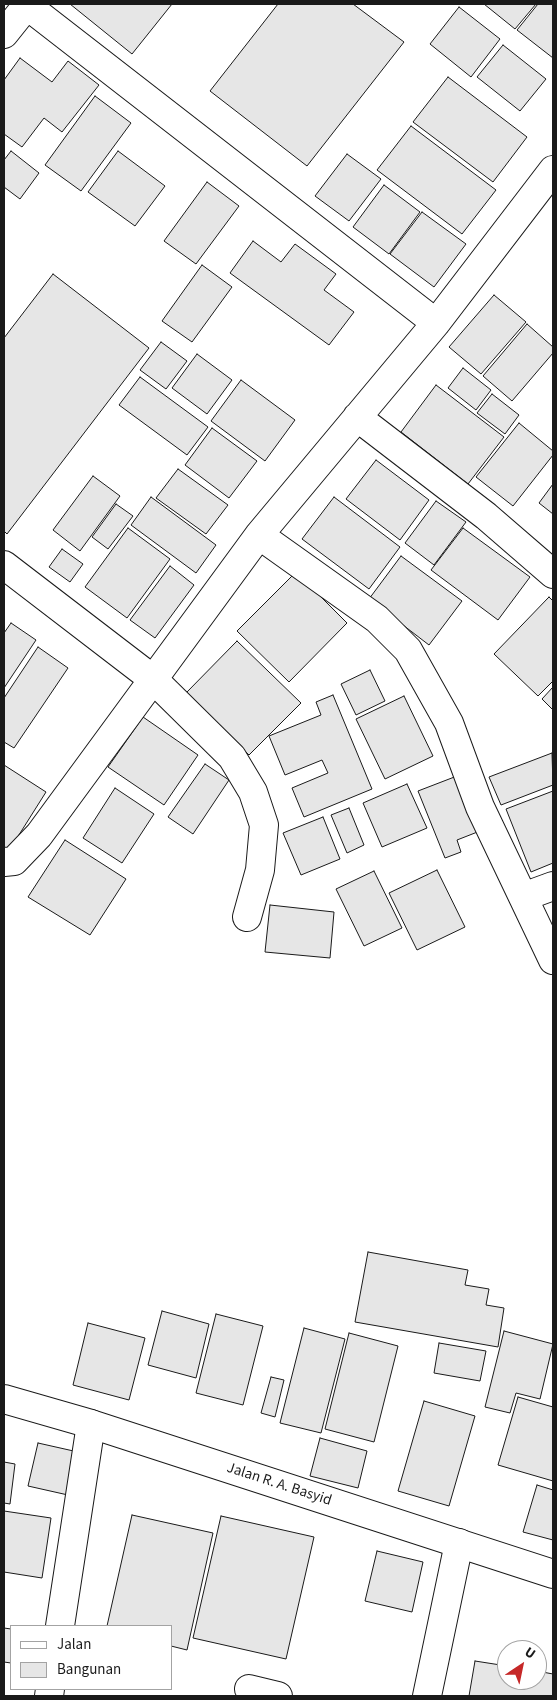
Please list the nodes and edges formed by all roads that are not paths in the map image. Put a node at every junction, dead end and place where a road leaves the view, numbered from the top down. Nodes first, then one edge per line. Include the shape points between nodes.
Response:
1 (26, 4) edge
2 (4, 34) edge
3 (553, 170) edge
4 (436, 323) junction
5 (358, 417) junction
6 (259, 535) junction
7 (4, 565) edge
8 (553, 574) edge
9 (154, 680) junction
10 (4, 862) edge
11 (553, 886) edge
12 (523, 897) junction
13 (247, 918) dead end
14 (553, 960) edge
15 (4, 1399) edge
16 (91, 1424) junction
17 (459, 1543) junction
18 (553, 1574) edge
19 (60, 1625) edge
20 (249, 1689) dead end
21 (278, 1696) edge
22 (427, 1696) edge

1 - 2 street
1 - 4 street
3 - 4 street
4 - 5 street
5 - 6 street
5 - 8 street via 486,516
6 - 9 street
6 - 12 street via 377,619 408,650 449,723 480,807
7 - 9 street
9 - 10 street via 39,835 14,861
9 - 13 street via 232,757 253,792 264,825 260,870
11 - 12 street
12 - 14 street
15 - 16 street, Jalan R. A. Basyid
16 - 17 street, Jalan R. A. Basyid
16 - 19 street
17 - 18 street, Jalan R. A. Basyid
17 - 22 street
20 - 21 street

